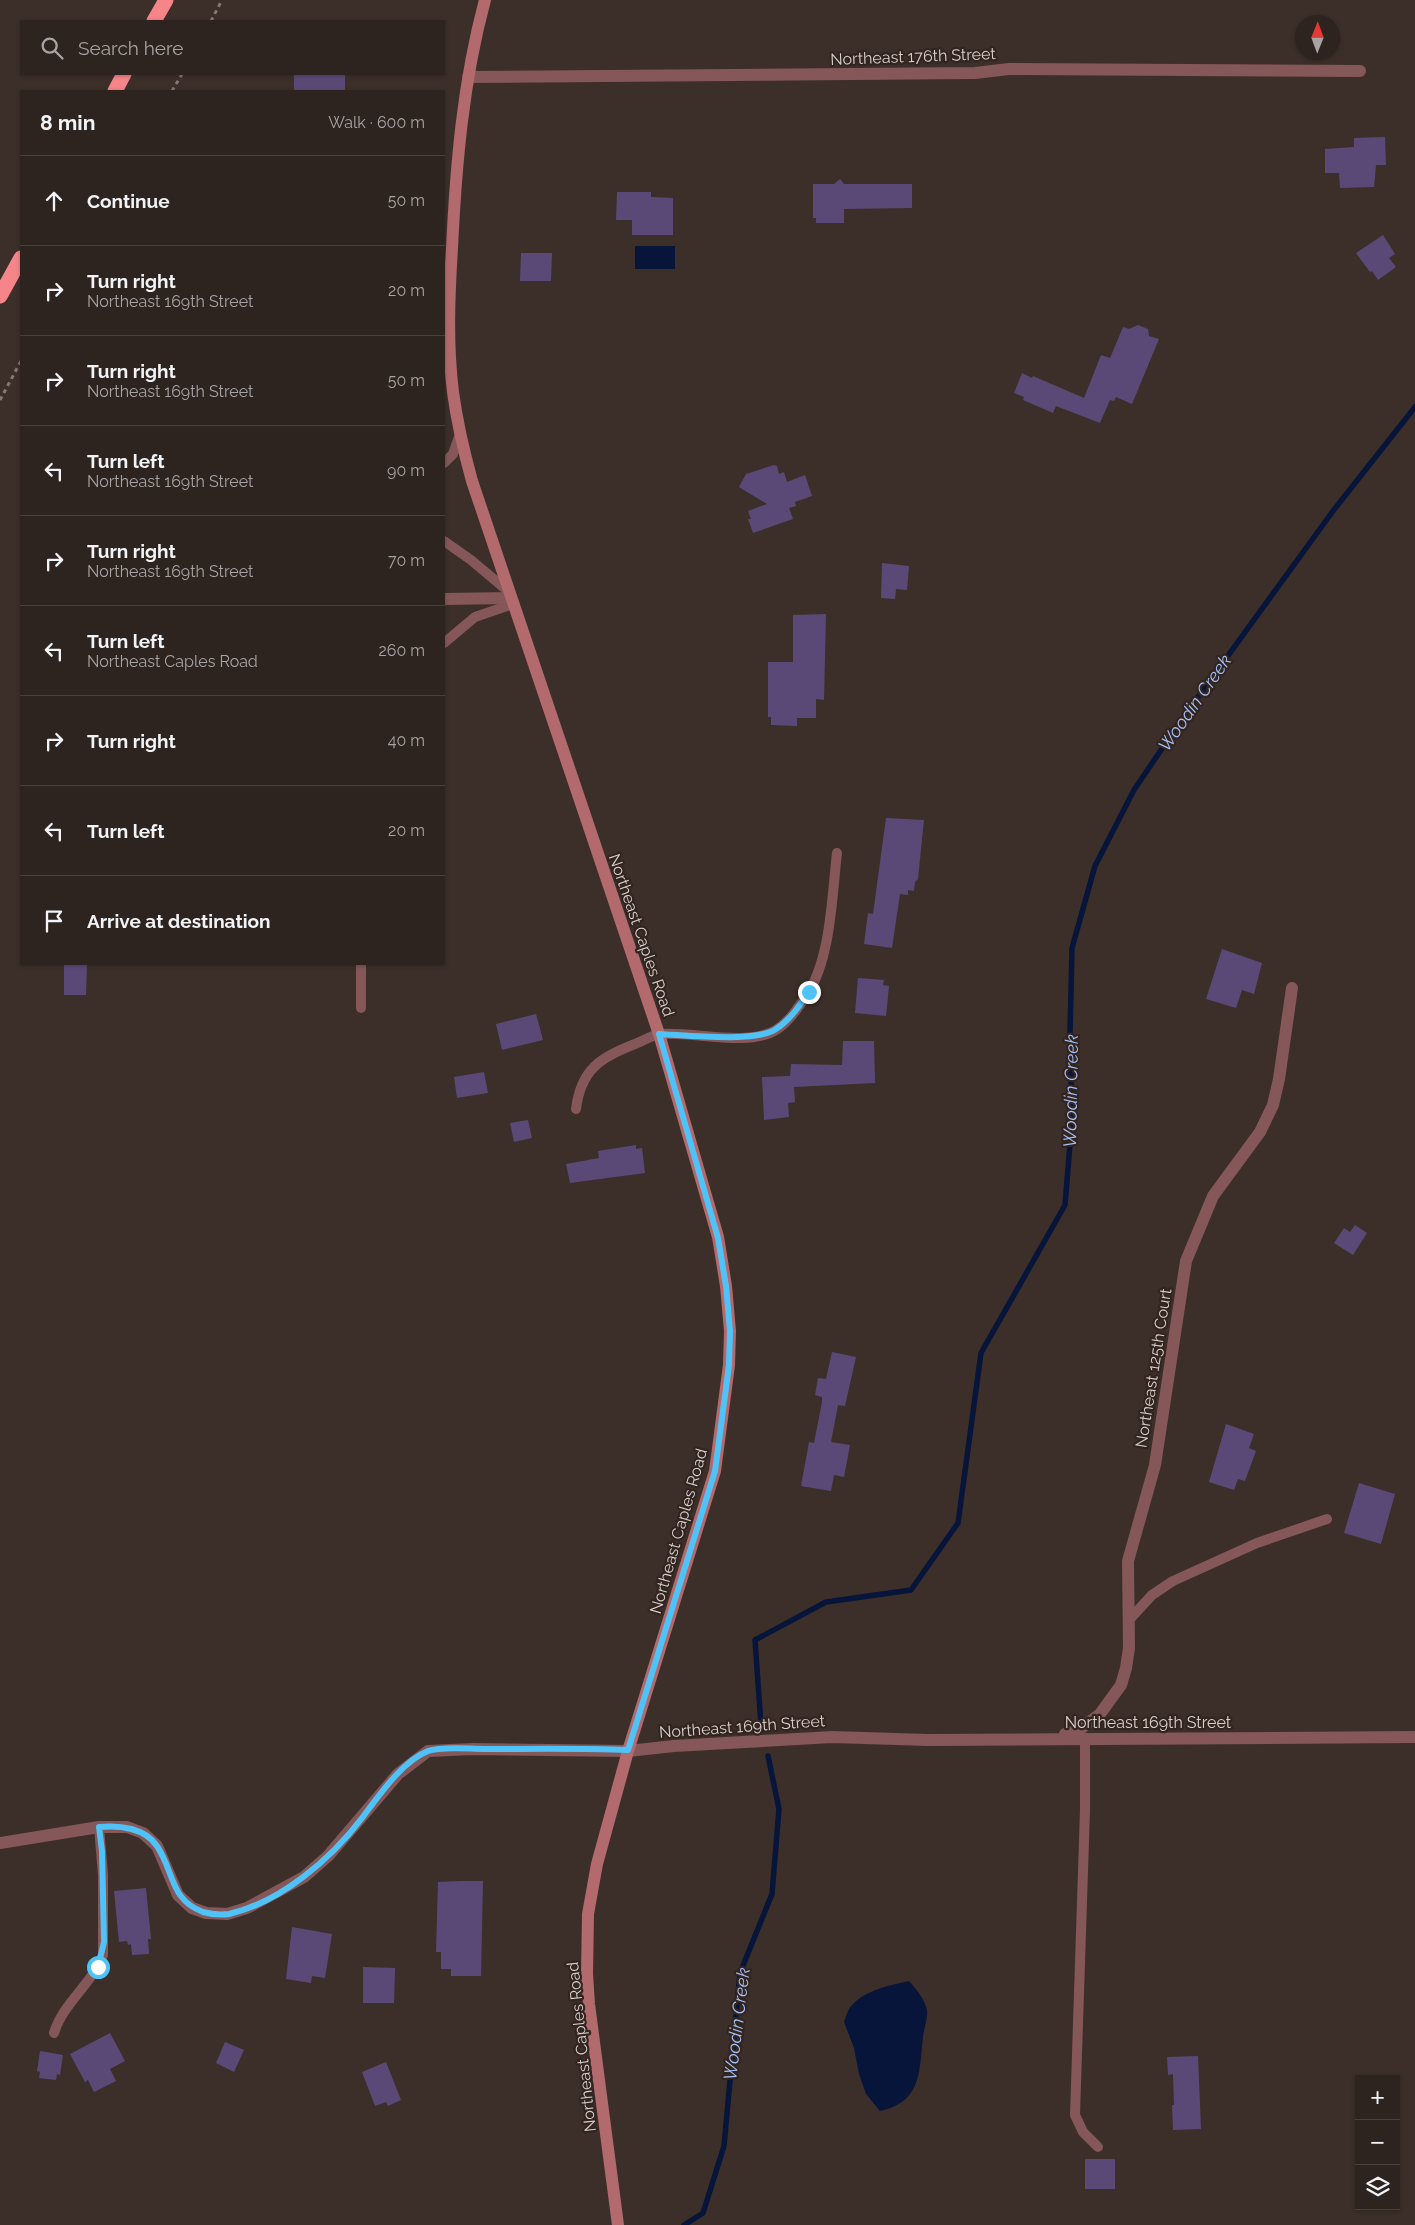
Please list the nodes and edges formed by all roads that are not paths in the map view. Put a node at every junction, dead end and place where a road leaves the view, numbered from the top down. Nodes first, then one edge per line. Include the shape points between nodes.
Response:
1 (166, 0) edge
2 (485, 0) edge
3 (155, 20) edge
4 (1360, 71) dead end
5 (123, 75) edge
6 (468, 77) junction
7 (116, 90) edge
8 (20, 260) edge
9 (0, 296) edge
10 (460, 434) junction
11 (445, 462) edge
12 (445, 543) edge
13 (511, 598) junction
14 (445, 599) edge
15 (445, 642) edge
16 (837, 853) dead end
17 (361, 965) edge
18 (1292, 988) dead end
19 (361, 1008) dead end
20 (659, 1034) junction
21 (576, 1109) dead end
22 (1327, 1519) dead end
23 (1128, 1620) junction
24 (1415, 1737) edge
25 (1053, 1738) junction
26 (1085, 1738) junction
27 (628, 1750) junction
28 (99, 1827) junction
29 (0, 1843) edge
30 (54, 2033) dead end
31 (1098, 2147) dead end
32 (618, 2225) edge

1 - 3 highway
2 - 6 main road, Northeast Caples Road
4 - 6 street, Northeast 176th Street via 1009,69 975,74
5 - 7 highway
6 - 10 main road, Northeast Caples Road via 453,212 450,293 449,344
8 - 9 highway
10 - 11 lane via 454,454
10 - 13 main road, Northeast Caples Road
12 - 13 lane via 471,560
13 - 14 street
13 - 15 lane via 475,617
13 - 20 main road, Northeast Caples Road
16 - 20 lane via 825,950 809,992 792,1014 775,1030 749,1037
17 - 19 lane
18 - 23 street, Northeast 125th Court via 1273,1105 1260,1132 1213,1196 1186,1261 1155,1465 1128,1561
20 - 21 lane via 610,1054 598,1063 578,1092
20 - 27 main road, Northeast Caples Road via 718,1238 730,1331 729,1365 715,1471
22 - 23 lane via 1257,1543 1173,1581 1152,1595
23 - 25 street, Northeast 125th Court via 1129,1648 1121,1685 1100,1714 1079,1730
24 - 26 street, Northeast 169th Street
25 - 26 street, Northeast 169th Street
25 - 27 street, Northeast 169th Street via 928,1740 832,1737
26 - 31 lane via 1075,2114 1083,2132
27 - 28 street, Northeast 169th Street via 428,1751 398,1774 328,1856 304,1877 247,1908 227,1914 206,1913 185,1902 178,1895 157,1846 143,1833 127,1827
27 - 32 main road, Northeast Caples Road via 597,1864 588,1914 587,1944 589,2004
28 - 29 street, Northeast 169th Street
28 - 30 lane via 103,1867 103,1955

